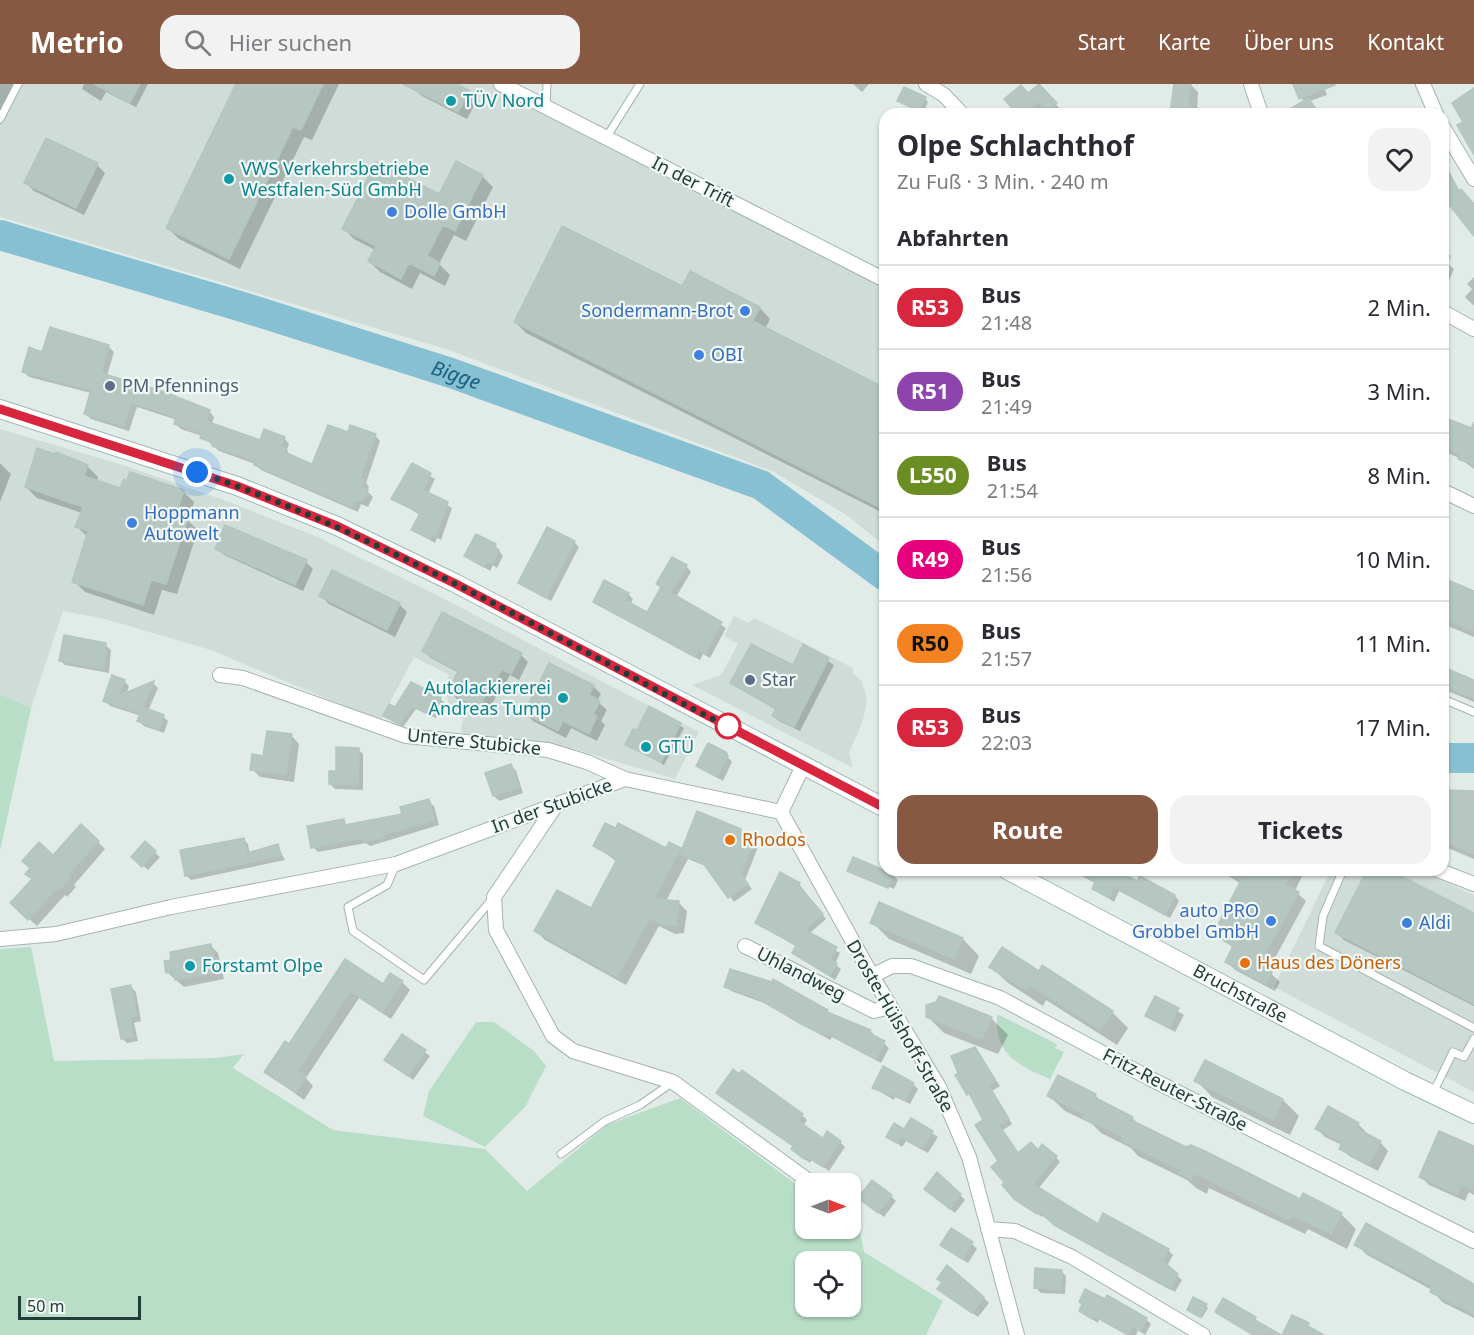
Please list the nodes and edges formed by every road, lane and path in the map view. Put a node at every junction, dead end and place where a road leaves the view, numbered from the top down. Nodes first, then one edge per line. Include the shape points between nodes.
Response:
1 (18, 84) edge
2 (501, 84) edge
3 (547, 84) edge
4 (640, 84) edge
5 (926, 84) edge
6 (1251, 84) edge
7 (1423, 84) edge
8 (947, 90) edge
9 (546, 106) junction
10 (958, 108) edge
11 (1259, 108) edge
12 (1433, 108) edge
13 (0, 119) edge
14 (1449, 136) edge
15 (606, 138) junction
16 (1474, 179) edge
17 (879, 277) edge
18 (1449, 315) edge
19 (1474, 329) edge
20 (0, 409) edge
21 (1449, 493) edge
22 (1474, 506) edge
23 (220, 675) dead end
24 (1449, 702) edge
25 (1474, 712) edge
26 (803, 766) junction
27 (625, 778) junction
28 (879, 805) edge
29 (556, 806) junction
30 (781, 812) junction
31 (396, 864) junction
32 (1449, 874) edge
33 (1018, 876) edge
34 (1340, 876) edge
35 (1474, 884) edge
36 (494, 897) junction
37 (0, 939) edge
38 (745, 946) dead end
39 (872, 976) junction
40 (890, 1007) junction
41 (1474, 1028) edge
42 (1474, 1039) edge
43 (673, 1082) junction
44 (1432, 1095) junction
45 (1474, 1114) edge
46 (561, 1154) dead end
47 (798, 1173) edge
48 (988, 1229) junction
49 (1474, 1241) edge
50 (1017, 1335) edge
51 (1203, 1335) edge

1 - 13 lane
2 - 9 street, In der Trift
3 - 9 lane
4 - 15 lane
5 - 8 street
6 - 11 street
7 - 12 street
8 - 10 street
9 - 15 street, In der Trift
14 - 16 street
15 - 17 street, In der Trift
18 - 19 street
20 - 26 main road via 237,486 337,526 465,588
21 - 22 street
23 - 27 street, Untere Stubicke via 243,678 406,736 548,750
24 - 25 lane
26 - 28 main road
26 - 30 street
27 - 29 street, In der Stubicke
27 - 30 street, In der Stubicke
29 - 31 street, In der Stubicke
29 - 36 street
30 - 39 street, Droste-Hülshoff-Straße
31 - 36 lane via 387,885 348,907 352,931 424,980
31 - 37 street, In der Stubicke via 181,905 56,934
32 - 35 street
33 - 44 main road, Bruchstraße
34 - 41 lane via 1323,916 1319,946
36 - 43 street via 496,930 553,1036 573,1051
38 - 40 street, Uhlandweg via 874,1011
39 - 40 street, Droste-Hülshoff-Straße
39 - 49 street, Fritz-Reuter-Straße via 892,966 911,966 999,998 1150,1079
40 - 48 street, Droste-Hülshoff-Straße via 939,1087 969,1157
42 - 44 lane via 1464,1057 1453,1052
43 - 46 lane via 640,1105 605,1121
43 - 47 street
44 - 45 main road, Bruchstraße
48 - 50 street, Droste-Hülshoff-Straße
48 - 51 street via 1015,1231 1072,1257

